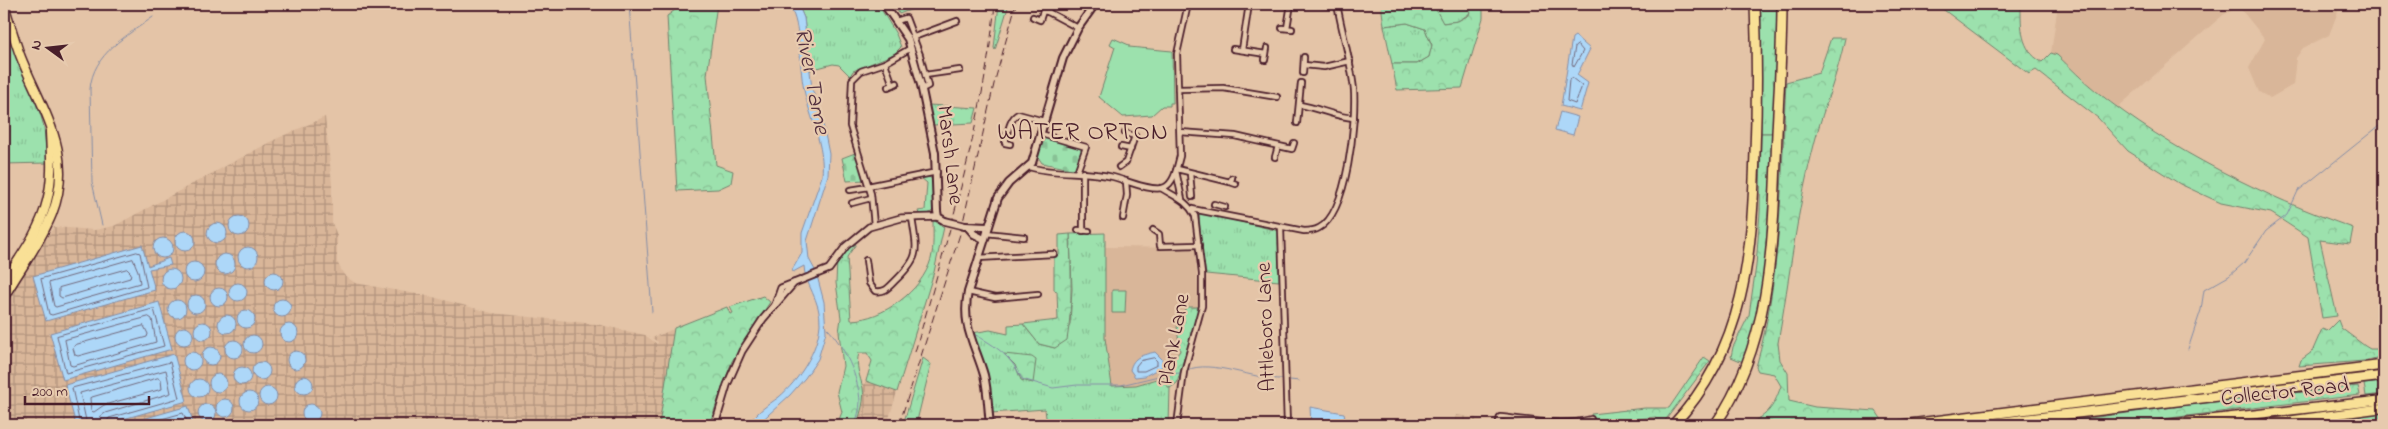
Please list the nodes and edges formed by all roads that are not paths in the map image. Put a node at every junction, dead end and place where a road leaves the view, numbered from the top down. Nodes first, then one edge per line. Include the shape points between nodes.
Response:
1 (4, 4) edge
2 (884, 4) edge
3 (1049, 4) edge
4 (1095, 4) edge
5 (1188, 4) edge
6 (1249, 4) edge
7 (1291, 4) edge
8 (1320, 4) edge
9 (1755, 4) edge
10 (1782, 4) edge
11 (1337, 5) edge
12 (1048, 12) junction
13 (1033, 17) dead end
14 (896, 21) junction
15 (958, 21) dead end
16 (1078, 28) junction
17 (1287, 28) dead end
18 (914, 37) junction
19 (911, 48) junction
20 (1267, 48) dead end
21 (1233, 49) dead end
22 (1242, 50) junction
23 (1266, 54) junction
24 (1304, 57) dead end
25 (1265, 60) dead end
26 (1350, 61) junction
27 (885, 63) junction
28 (1304, 65) junction
29 (960, 70) dead end
30 (1303, 73) dead end
31 (925, 75) junction
32 (1301, 83) dead end
33 (893, 85) dead end
34 (1178, 89) junction
35 (922, 90) junction
36 (1273, 99) dead end
37 (1300, 105) junction
38 (1354, 118) junction
39 (1044, 121) junction
40 (49, 123) junction
41 (1297, 123) dead end
42 (1180, 132) junction
43 (1125, 133) dead end
44 (1040, 134) junction
45 (1294, 143) dead end
46 (1010, 144) dead end
47 (1278, 146) junction
48 (1121, 147) dead end
49 (1131, 149) junction
50 (1275, 157) dead end
51 (1029, 167) junction
52 (1119, 167) dead end
53 (1176, 170) junction
54 (937, 172) junction
55 (1078, 172) junction
56 (1084, 172) junction
57 (1190, 173) junction
58 (1126, 181) junction
59 (1236, 184) dead end
60 (868, 187) junction
61 (1161, 188) junction
62 (850, 190) dead end
63 (1192, 197) dead end
64 (871, 198) junction
65 (1182, 199) junction
66 (852, 203) dead end
67 (1214, 204) dead end
68 (1192, 209) junction
69 (1218, 214) junction
70 (938, 216) junction
71 (912, 218) junction
72 (1123, 218) dead end
73 (874, 225) junction
74 (966, 226) junction
75 (1282, 228) junction
76 (1153, 230) dead end
77 (1083, 231) dead end
78 (986, 233) junction
79 (1024, 237) dead end
80 (1199, 245) junction
81 (1054, 254) dead end
82 (978, 258) junction
83 (866, 260) dead end
84 (4, 282) edge
85 (968, 292) junction
86 (1038, 294) dead end
87 (4, 297) edge
88 (2384, 365) edge
89 (2384, 376) edge
90 (2384, 400) edge
91 (2384, 408) edge
92 (1591, 419) dead end
93 (715, 425) edge
94 (990, 425) edge
95 (1177, 425) edge
96 (1287, 425) edge
97 (1498, 425) edge
98 (1673, 425) edge
99 (1715, 425) edge
100 (1902, 425) edge
101 (1979, 425) edge
102 (2160, 425) edge
103 (2256, 425) edge

1 - 40 main road via 20,55
2 - 14 main road, Marsh Lane
3 - 12 street
4 - 16 main road
5 - 34 street via 1178,45
6 - 22 street
7 - 17 street
8 - 11 street
9 - 98 highway via 1755,170 1744,289 1723,352 1696,398
10 - 99 highway via 1776,175 1764,308 1744,374
11 - 26 street
12 - 13 street via 1043,11 1040,20
12 - 16 street
14 - 18 street, Marsh Lane via 906,18
14 - 19 main road, Marsh Lane
15 - 18 street
16 - 39 main road via 1061,64
18 - 31 street, Marsh Lane
19 - 27 street
19 - 35 main road, Marsh Lane
20 - 23 street
21 - 22 street
22 - 23 street
23 - 25 street
24 - 28 street
26 - 28 street via 1324,67
26 - 38 street
27 - 33 street
27 - 60 street via 857,73 851,84 850,126
28 - 30 street
29 - 31 street
31 - 35 street, Marsh Lane via 928,86
32 - 37 street
34 - 36 street via 1223,88
34 - 42 street
35 - 54 main road, Marsh Lane
37 - 38 street
37 - 41 street
38 - 75 street via 1349,161 1334,210 1318,229
39 - 44 main road
39 - 46 street via 1015,116 1005,143
40 - 84 main road via 51,179 48,201 40,222
40 - 87 main road via 59,156 55,203 35,248
42 - 47 street via 1235,136
42 - 53 street via 1180,156
43 - 49 street via 1135,136
44 - 51 main road
44 - 55 street via 1086,147
45 - 47 street via 1292,149
47 - 50 street
48 - 49 street
49 - 52 street via 1126,162
51 - 55 street
51 - 78 main road via 1003,190
53 - 57 street
53 - 61 street via 1170,184
53 - 65 street
54 - 60 street
54 - 70 main road, Marsh Lane
55 - 56 street
56 - 58 street via 1117,176
56 - 77 street
57 - 59 street via 1231,180
57 - 63 street
58 - 61 street
58 - 72 street
60 - 62 street
60 - 64 street
61 - 65 street
64 - 66 street
64 - 73 street
65 - 68 street
67 - 69 street via 1222,207
68 - 69 street
68 - 80 street, Plank Lane
69 - 75 street
70 - 71 street
70 - 74 main road, Marsh Lane, bridge
71 - 73 street
71 - 83 street via 915,258 886,290 875,291 870,286
73 - 93 street via 846,246 830,268 796,282 753,333 733,368
74 - 78 main road, Marsh Lane
74 - 78 main road, Marsh Lane
75 - 96 street, Attleboro Lane
76 - 80 street via 1159,234 1160,246
78 - 79 street
78 - 82 main road
80 - 95 street, Plank Lane via 1202,306 1184,372
81 - 82 street
82 - 85 main road
85 - 86 street via 995,298
85 - 94 main road via 965,308 968,332 985,381
88 - 100 highway
89 - 101 highway
90 - 102 main road, Collector Road
91 - 103 main road, Collector Road
92 - 97 street via 1577,423 1500,417

